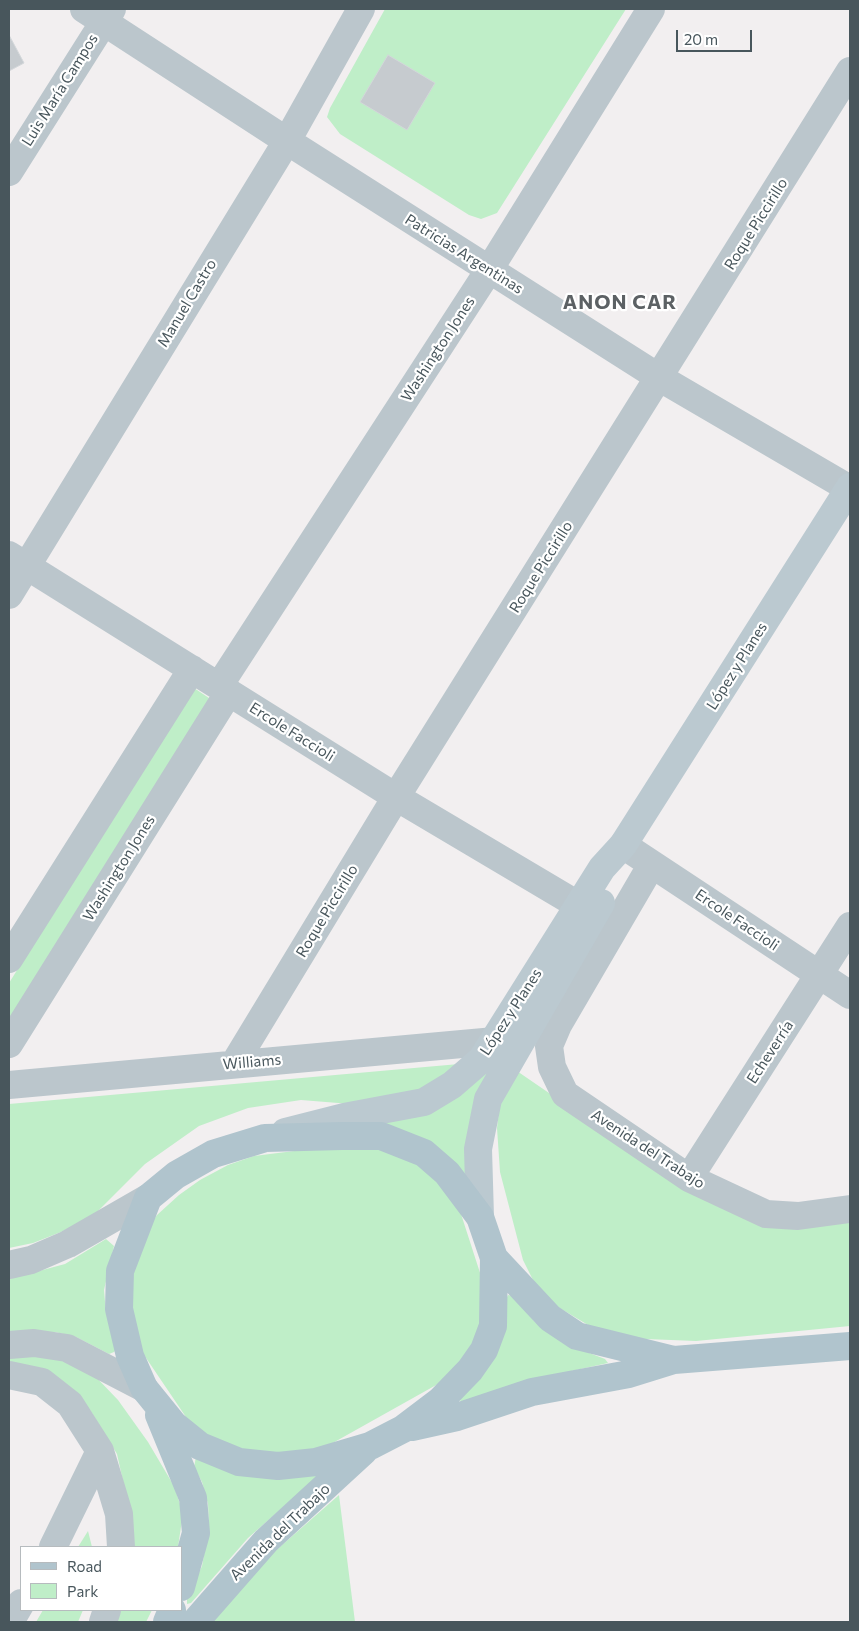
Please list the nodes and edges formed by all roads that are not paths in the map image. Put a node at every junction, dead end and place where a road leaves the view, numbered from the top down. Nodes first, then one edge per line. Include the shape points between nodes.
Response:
1 (361, 9) edge
2 (651, 9) edge
3 (100, 13) edge
4 (850, 71) edge
5 (287, 141) junction
6 (9, 172) edge
7 (489, 270) junction
8 (660, 378) junction
9 (850, 489) edge
10 (18, 561) edge
11 (9, 595) edge
12 (192, 669) junction
13 (224, 689) junction
14 (396, 797) junction
15 (623, 845) junction
16 (652, 864) junction
17 (578, 905) junction
18 (850, 926) edge
19 (9, 959) edge
20 (819, 975) junction
21 (850, 995) edge
22 (494, 1040) junction
23 (9, 1044) edge
24 (234, 1064) junction
25 (9, 1085) edge
26 (265, 1138) junction
27 (689, 1178) junction
28 (148, 1198) junction
29 (850, 1209) edge
30 (480, 1217) junction
31 (494, 1258) junction
32 (9, 1264) edge
33 (9, 1345) edge
34 (850, 1346) edge
35 (674, 1360) junction
36 (9, 1375) edge
37 (149, 1396) junction
38 (403, 1429) junction
39 (370, 1446) junction
40 (100, 1451) junction
41 (53, 1546) edge
42 (121, 1546) edge
43 (182, 1583) edge
44 (20, 1605) edge
45 (10, 1622) edge
46 (195, 1622) edge

1 - 5 street, Manuel Castro
2 - 7 street, Washington Jones
3 - 5 street, Patricias Argentinas
3 - 6 street, Luis María Campos
4 - 8 street, Roque Piccirillo
5 - 7 street, Patricias Argentinas
5 - 10 street, Manuel Castro
7 - 8 street, Patricias Argentinas
7 - 13 street, Washington Jones
8 - 9 street, Patricias Argentinas
8 - 14 street, Roque Piccirillo
9 - 15 main road, López y Planes
10 - 11 street, Manuel Castro
10 - 12 street, Ercole Faccioli
12 - 13 street, Ercole Faccioli
12 - 19 street
13 - 14 street, Ercole Faccioli
13 - 23 street, Washington Jones
14 - 17 street, Ercole Faccioli
14 - 24 street, Roque Piccirillo
15 - 16 street, Ercole Faccioli
15 - 17 main road, López y Planes via 602,868
15 - 30 main road, López y Planes via 614,880 488,1099 478,1149
16 - 20 street, Ercole Faccioli
16 - 27 street, Avenida del Trabajo via 558,1025 549,1046 552,1067 564,1094
17 - 22 main road, López y Planes
18 - 20 street, Echeverría
20 - 21 street, Ercole Faccioli
20 - 27 street, Echeverría
22 - 24 street, Williams
22 - 26 main road, López y Planes via 482,1059 452,1085 424,1102 344,1117
24 - 25 street, Williams
26 - 28 main road via 213,1154 176,1175
26 - 30 main road via 381,1136 424,1153 447,1173
27 - 29 street, Avenida del Trabajo via 766,1214 798,1216
28 - 32 street via 68,1244 31,1260
28 - 37 main road via 120,1271 119,1309 130,1356
30 - 31 main road
31 - 35 main road via 550,1318 578,1336
31 - 38 main road via 493,1326 484,1350 440,1401
33 - 37 street via 34,1343 67,1348
34 - 35 main road
35 - 38 main road via 629,1374 532,1392 456,1417
36 - 40 street via 42,1382 70,1404
37 - 39 main road via 174,1425 200,1446 239,1462 278,1466 316,1462
37 - 43 main road via 193,1498 196,1533
38 - 39 main road
39 - 46 main road, Avenida del Trabajo via 266,1541
40 - 41 street
40 - 42 street via 120,1514
44 - 45 street

